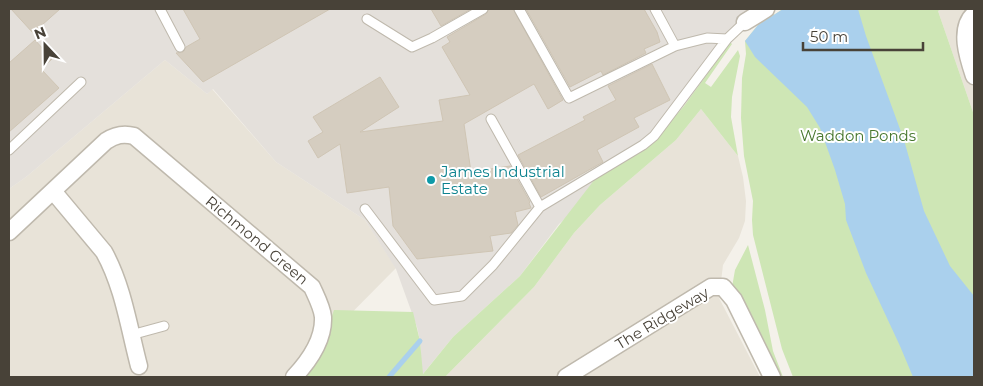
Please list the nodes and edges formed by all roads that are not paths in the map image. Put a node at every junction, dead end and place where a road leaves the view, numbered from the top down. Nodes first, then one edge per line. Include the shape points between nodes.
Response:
1 (160, 9) edge
2 (483, 9) edge
3 (519, 9) edge
4 (655, 9) edge
5 (766, 9) edge
6 (972, 16) edge
7 (367, 19) dead end
8 (745, 22) joint
9 (727, 39) junction
10 (675, 46) junction
11 (180, 47) dead end
12 (974, 76) edge
13 (81, 82) dead end
14 (491, 119) dead end
15 (9, 150) edge
16 (53, 191) junction
17 (540, 207) junction
18 (366, 209) dead end
19 (9, 232) edge
20 (164, 326) dead end
21 (131, 335) junction
22 (139, 366) dead end
23 (294, 377) edge
24 (566, 377) edge
25 (772, 377) edge

1 - 11 lane
2 - 7 lane via 412,47
3 - 10 lane via 569,98
4 - 10 lane
5 - 8 street
6 - 12 street via 965,33
8 - 9 lane
9 - 10 lane via 707,38
9 - 17 lane via 654,136
13 - 15 lane
14 - 17 lane
16 - 19 street
16 - 21 street via 110,262
16 - 23 street, Richmond Green via 106,141 122,134 134,136 312,287 323,316 321,335
17 - 18 lane via 493,265 462,296 434,300
20 - 21 lane
21 - 22 street
24 - 25 street, The Ridgeway via 711,287 724,287 728,291

